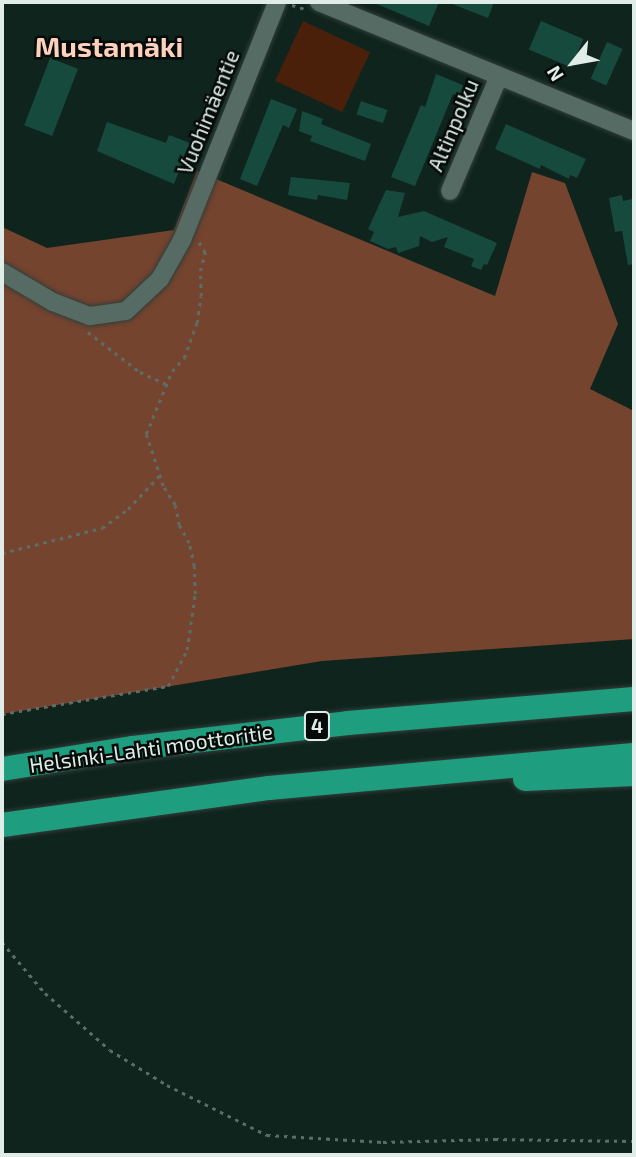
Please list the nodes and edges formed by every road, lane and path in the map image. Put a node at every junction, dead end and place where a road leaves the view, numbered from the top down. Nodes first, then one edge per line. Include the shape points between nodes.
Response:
1 (276, 2) edge
2 (318, 2) edge
3 (499, 76) junction
4 (634, 131) edge
5 (450, 191) dead end
6 (184, 235) junction
7 (2, 272) edge
8 (76, 311) junction
9 (166, 384) junction
10 (159, 476) junction
11 (2, 553) edge
12 (634, 697) edge
13 (2, 714) edge
14 (634, 755) edge
15 (2, 769) edge
16 (431, 771) junction
17 (634, 774) edge
18 (2, 825) edge
19 (2, 942) edge
20 (634, 1141) edge

1 - 6 street, Vuohimäentie
2 - 3 street
3 - 4 street
3 - 5 street, Altinpolku
6 - 8 street, Vuohimäentie via 160,279 126,311 90,316
6 - 9 path via 193,234 205,253 201,296 184,358
7 - 8 street
8 - 9 path via 95,340
9 - 10 path via 146,434
10 - 11 path via 102,528
10 - 13 path via 175,505 194,566 187,650 168,686
12 - 15 highway, Helsinki-Lahti moottoritie / 4 via 348,723 133,748
14 - 16 highway
16 - 17 highway via 488,781
16 - 18 highway via 148,803
19 - 20 path via 45,993 110,1051 267,1135 383,1142

